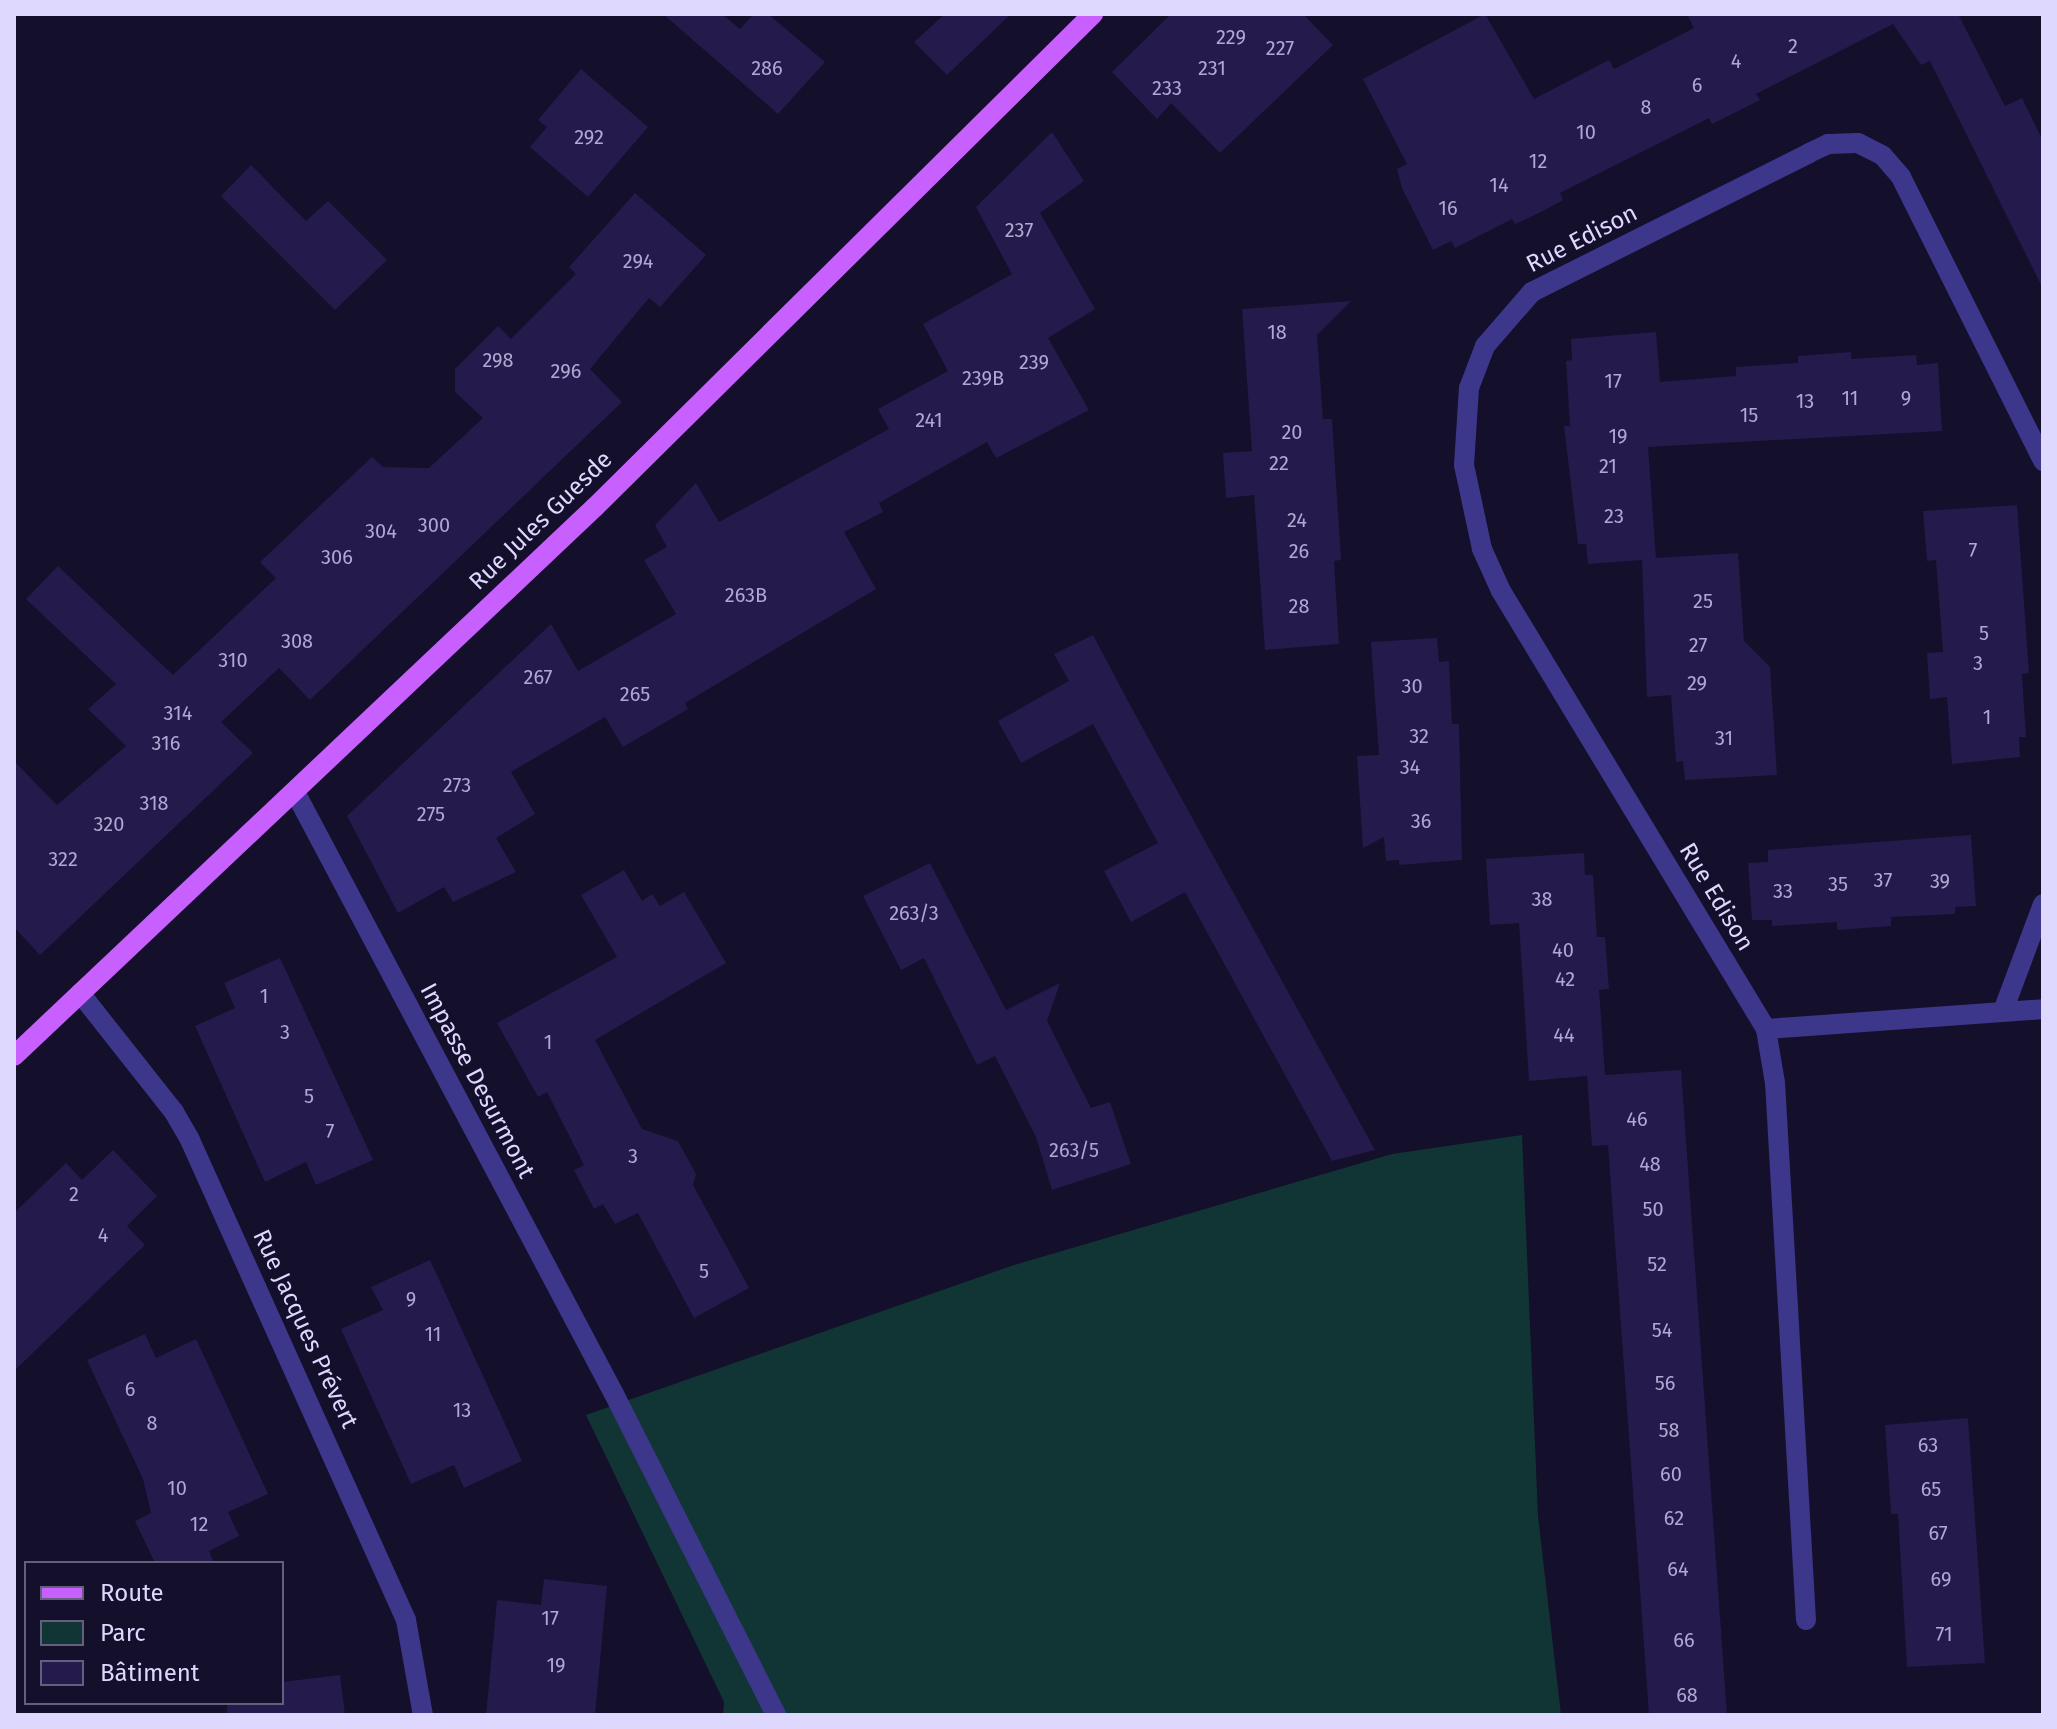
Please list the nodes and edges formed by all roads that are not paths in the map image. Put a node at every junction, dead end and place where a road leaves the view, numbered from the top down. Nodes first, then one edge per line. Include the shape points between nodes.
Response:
1 (1093, 14) edge
2 (2043, 461) edge
3 (295, 792) junction
4 (2043, 904) edge
5 (80, 993) junction
6 (2043, 1009) edge
7 (2003, 1011) junction
8 (1766, 1029) junction
9 (14, 1056) edge
10 (1806, 1620) dead end
11 (423, 1715) edge
12 (776, 1715) edge

1 - 3 main road, Rue Jules Guesde via 595,507
2 - 8 street, Rue Edison via 1901,177 1883,156 1858,143 1818,148 1532,292 1485,346 1469,388 1464,426 1464,465 1482,549 1501,591
3 - 5 main road, Rue Jules Guesde
3 - 12 street, Impasse Desurmont via 614,1394
4 - 7 street
5 - 9 main road, Rue Jules Guesde
5 - 11 street, Rue Jacques Prévert via 190,1140 406,1620
6 - 7 street
7 - 8 street
8 - 10 street, Rue Edison via 1775,1083

